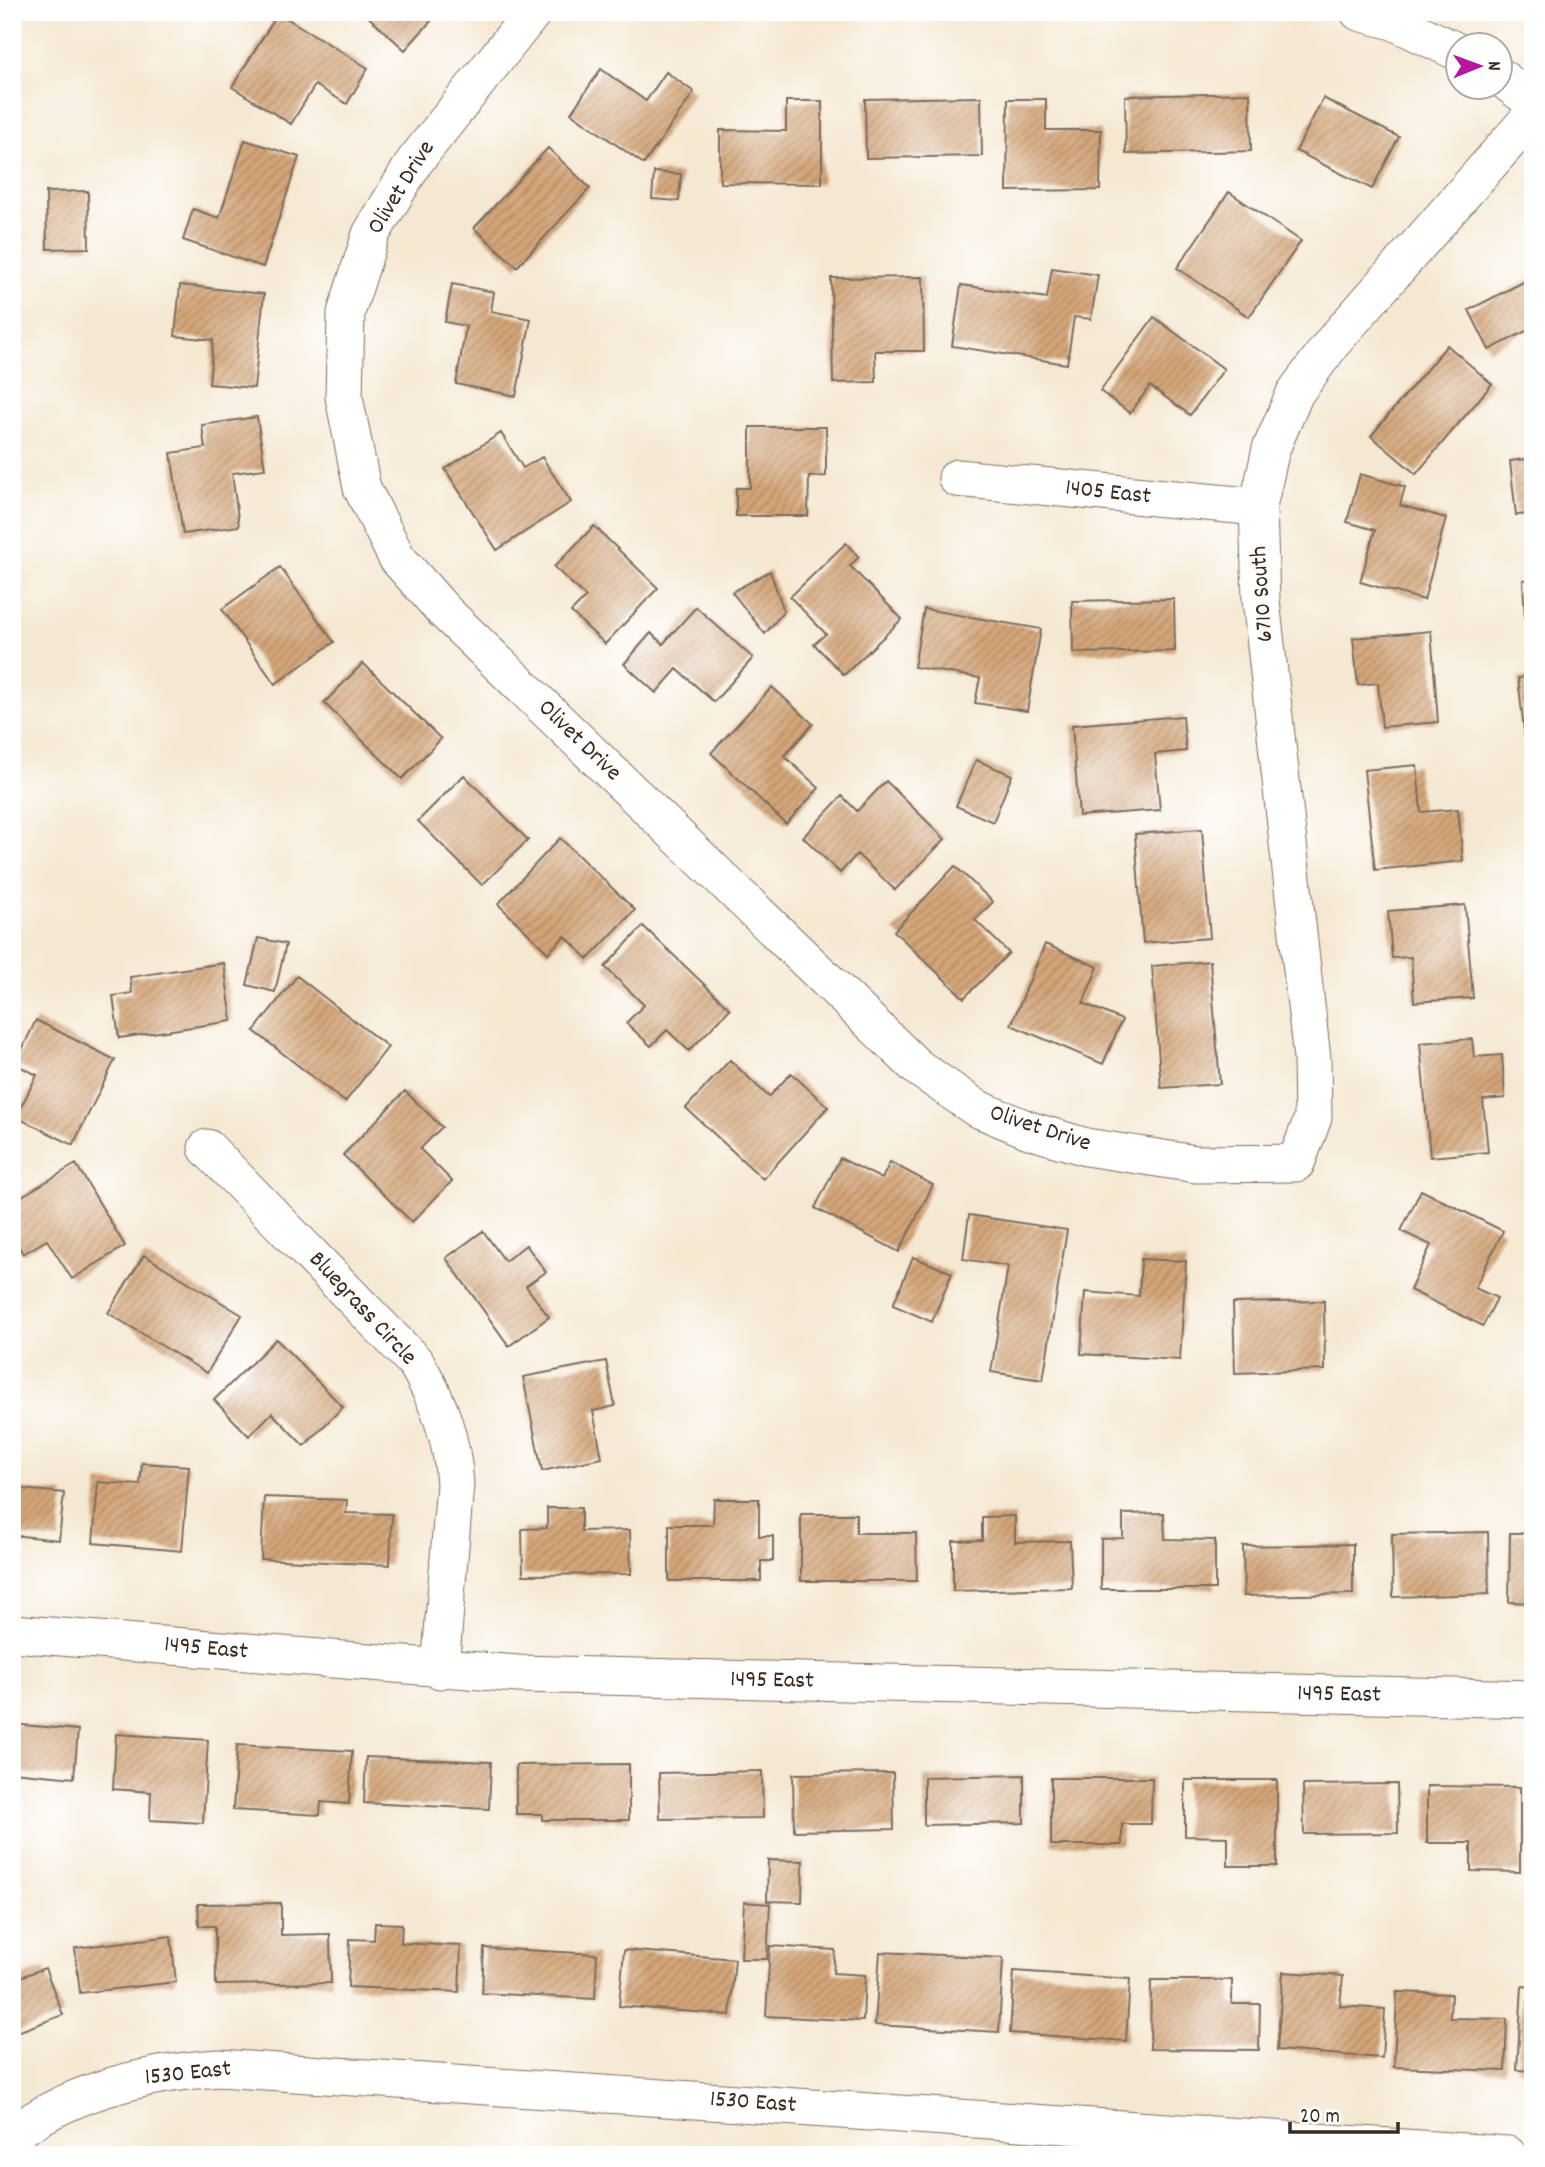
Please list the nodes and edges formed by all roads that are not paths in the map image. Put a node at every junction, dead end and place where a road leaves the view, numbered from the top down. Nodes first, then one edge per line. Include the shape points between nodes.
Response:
1 (533, 12) edge
2 (1359, 12) edge
3 (1444, 45) edge
4 (1514, 88) edge
5 (1533, 102) edge
6 (1533, 114) edge
7 (957, 478) dead end
8 (1258, 508) junction
9 (207, 1148) dead end
10 (1296, 1163) joint
11 (12, 1633) edge
12 (440, 1670) junction
13 (1533, 1699) edge
14 (12, 2135) edge
15 (1508, 2155) edge

1 - 10 street, Olivet Drive via 415,161 371,234 346,313 344,397 362,488 397,558 454,621 917,1067 976,1108 1086,1147 1196,1164
2 - 3 street via 1393,21
4 - 5 street
6 - 8 street, 6710 South via 1294,393 1271,449
7 - 8 street, 1405 East
8 - 10 street, 6710 South via 1261,600 1312,1059 1313,1118
9 - 12 street, Bluegrass Circle via 416,1363 434,1393 453,1454 454,1484
11 - 12 street, 1495 East
12 - 13 street, 1495 East
14 - 15 street, 1530 East via 68,2101 120,2083 169,2072 219,2068

